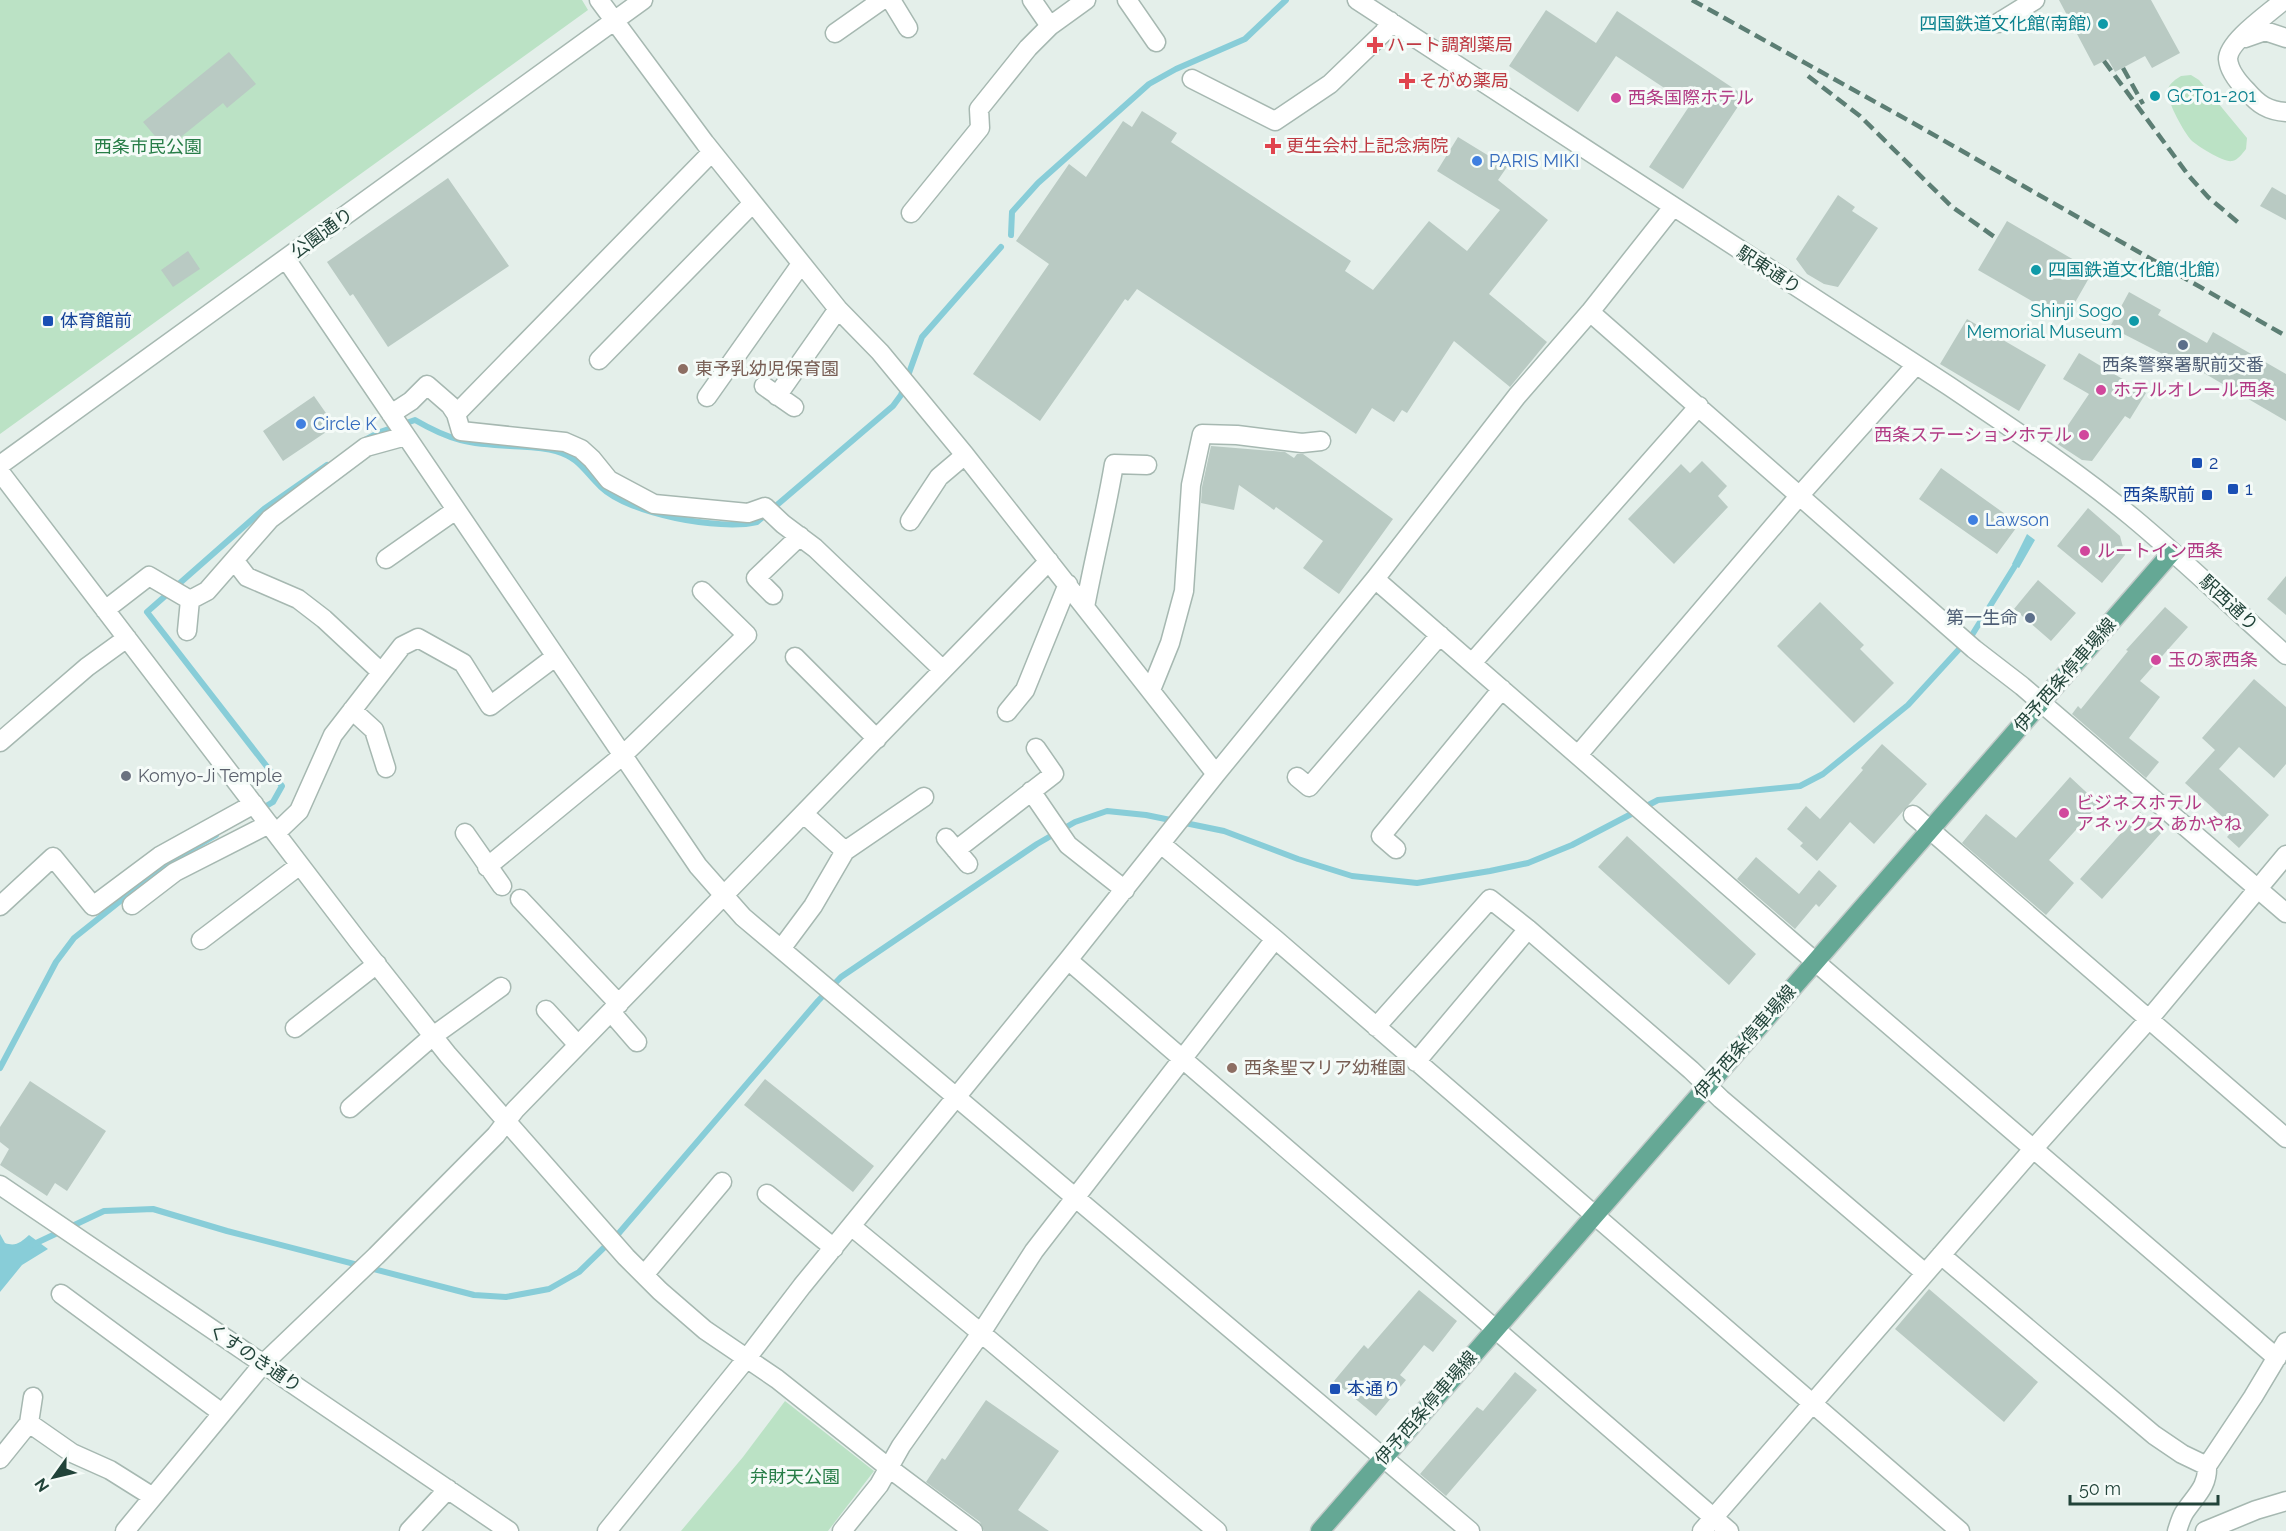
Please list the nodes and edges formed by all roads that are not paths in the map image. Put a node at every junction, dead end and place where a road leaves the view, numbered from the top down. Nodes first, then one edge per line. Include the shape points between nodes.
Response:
1 (600, 0) edge
2 (643, 0) edge
3 (882, 0) edge
4 (891, 0) edge
5 (1032, 0) edge
6 (1086, 0) edge
7 (1127, 0) edge
8 (1357, 0) edge
9 (2283, 1) edge
10 (2028, 2) edge
11 (614, 21) junction
12 (1390, 21) junction
13 (1998, 23) dead end
14 (1050, 26) junction
15 (908, 28) dead end
16 (836, 33) dead end
17 (2286, 38) edge
18 (2238, 41) junction
19 (1156, 42) dead end
20 (1192, 79) dead end
21 (2286, 112) edge
22 (712, 152) junction
23 (753, 203) junction
24 (1673, 207) junction
25 (911, 213) dead end
26 (286, 259) junction
27 (801, 264) junction
28 (838, 309) junction
29 (1590, 312) junction
30 (599, 360) dead end
31 (1916, 365) junction
32 (707, 397) dead end
33 (1699, 406) junction
34 (794, 407) dead end
35 (391, 414) junction
36 (456, 414) junction
37 (406, 436) junction
38 (1321, 441) dead end
39 (965, 455) junction
40 (0, 465) edge
41 (1147, 465) dead end
42 (0, 472) edge
43 (1800, 495) junction
44 (456, 510) junction
45 (910, 521) dead end
46 (800, 536) junction
47 (2172, 552) junction
48 (386, 559) dead end
49 (234, 560) junction
50 (1049, 561) junction
51 (1375, 579) junction
52 (1068, 584) junction
53 (702, 591) dead end
54 (773, 595) dead end
55 (190, 600) junction
56 (1085, 607) junction
57 (105, 610) junction
58 (187, 631) dead end
59 (1440, 635) junction
60 (127, 638) junction
61 (2286, 655) edge
62 (555, 657) junction
63 (795, 657) dead end
64 (1473, 663) junction
65 (943, 670) junction
66 (381, 672) junction
67 (1151, 690) junction
68 (1503, 690) junction
69 (2040, 702) junction
70 (352, 710) junction
71 (1007, 712) dead end
72 (877, 739) junction
73 (0, 742) edge
74 (1036, 748) dead end
75 (1578, 755) junction
76 (622, 756) junction
77 (386, 768) dead end
78 (1216, 774) junction
79 (1297, 777) dead end
80 (1031, 791) junction
81 (924, 797) dead end
82 (255, 805) junction
83 (804, 814) junction
84 (1913, 815) dead end
85 (271, 826) junction
86 (1930, 830) junction
87 (465, 833) dead end
88 (1161, 844) junction
89 (1396, 849) dead end
90 (845, 851) junction
91 (957, 851) dead end
92 (2286, 855) edge
93 (300, 865) junction
94 (487, 867) junction
95 (502, 886) dead end
96 (2258, 889) junction
97 (1125, 890) junction
98 (724, 897) junction
99 (520, 899) dead end
100 (132, 905) dead end
101 (0, 906) edge
102 (2286, 913) edge
103 (1528, 929) junction
104 (1275, 939) junction
105 (201, 940) dead end
106 (781, 949) junction
107 (1068, 960) junction
108 (1816, 962) junction
109 (377, 964) junction
110 (501, 987) dead end
111 (615, 1008) junction
112 (546, 1010) dead end
113 (2150, 1018) junction
114 (1376, 1027) junction
115 (295, 1028) dead end
116 (433, 1036) junction
117 (637, 1042) dead end
118 (578, 1045) junction
119 (1182, 1059) junction
120 (1416, 1062) junction
121 (1707, 1085) junction
122 (957, 1098) junction
123 (350, 1108) dead end
124 (506, 1122) junction
125 (2286, 1138) edge
126 (2034, 1148) junction
127 (722, 1182) dead end
128 (0, 1185) edge
129 (767, 1194) dead end
130 (1075, 1197) junction
131 (1593, 1216) junction
132 (851, 1226) junction
133 (834, 1248) junction
134 (1941, 1255) junction
135 (1925, 1273) junction
136 (645, 1275) junction
137 (61, 1294) dead end
138 (1496, 1328) junction
139 (981, 1333) junction
140 (2282, 1350) edge
141 (747, 1359) junction
142 (263, 1364) junction
143 (33, 1397) dead end
144 (1811, 1404) junction
145 (222, 1413) junction
146 (29, 1423) junction
147 (1384, 1458) junction
148 (0, 1459) edge
149 (2207, 1466) junction
150 (889, 1468) junction
151 (448, 1489) junction
152 (153, 1497) junction
153 (2286, 1501) edge
154 (1708, 1524) edge
155 (124, 1531) edge
156 (409, 1531) edge
157 (509, 1531) edge
158 (607, 1531) edge
159 (842, 1531) edge
160 (973, 1531) edge
161 (1216, 1531) edge
162 (1320, 1531) edge
163 (1470, 1531) edge
164 (1729, 1531) edge
165 (1960, 1531) edge
166 (2177, 1531) edge
167 (2205, 1531) edge

1 - 11 street
2 - 11 street, 公園通り
3 - 16 street
4 - 15 street
5 - 14 street
6 - 14 street
7 - 19 street
8 - 12 street, 駅東通り
9 - 17 street
9 - 18 street
10 - 13 street
11 - 22 street
11 - 26 street, 公園通り
12 - 20 street via 1384,32 1330,84 1275,121
12 - 24 street, 駅東通り
14 - 25 street via 979,108 980,128
17 - 18 street via 2265,31
18 - 21 street via 2229,52 2234,76 2267,109
22 - 23 street
22 - 36 street
23 - 27 street
23 - 30 street
24 - 29 street
24 - 31 street, 駅東通り
26 - 35 street
26 - 40 street, 公園通り
27 - 28 street
27 - 32 street
28 - 34 street via 771,391
28 - 39 street
29 - 33 street
29 - 51 street via 1517,396
31 - 43 street
31 - 47 street, 駅東通り via 2088,483
33 - 43 street
33 - 64 street
35 - 36 street via 427,385
35 - 37 street
36 - 46 street via 461,431 565,442 580,448 609,480 654,504 748,513 769,511
37 - 44 street
37 - 49 street via 366,447 270,519
38 - 67 street via 1302,443 1202,434 1191,485 1184,591 1170,643
39 - 45 street via 939,477
39 - 50 street
41 - 56 street via 1114,464
42 - 57 street
43 - 69 street
43 - 75 street
44 - 48 street
44 - 62 street
46 - 54 street via 756,578
46 - 65 street
47 - 61 street, 駅西通り
47 - 69 main road, 伊予西条停車場線
49 - 55 street via 207,591
49 - 66 street via 247,577 298,599
50 - 52 street
50 - 65 street
51 - 59 street
51 - 78 street
52 - 56 street
52 - 71 street via 1025,690
53 - 76 street via 747,635
55 - 57 street via 149,576
55 - 58 street
56 - 67 street
57 - 60 street
59 - 64 street
59 - 79 street via 1309,788
60 - 73 street
60 - 82 street
62 - 66 street via 490,705 463,663 418,638 402,646
62 - 76 street
63 - 72 street
64 - 68 street
65 - 72 street
66 - 70 street
67 - 78 street
68 - 75 street
68 - 89 street via 1381,836
69 - 86 main road, 伊予西条停車場線
69 - 96 street
70 - 77 street via 374,730
70 - 85 street via 333,735 299,811
72 - 83 street
74 - 80 street via 1054,774
75 - 108 street
76 - 94 street
76 - 98 street
78 - 88 street
80 - 91 street
80 - 97 street via 1068,844
81 - 90 street
82 - 85 street
82 - 101 street via 160,856 93,906 53,858
83 - 90 street
83 - 98 street
84 - 86 street
85 - 93 street
85 - 100 street via 175,872
86 - 108 main road, 伊予西条停車場線
86 - 113 street
87 - 94 street
88 - 97 street
88 - 104 street
90 - 106 street via 813,906
92 - 96 street
93 - 105 street
93 - 109 street
94 - 95 street
96 - 102 street
96 - 113 street
97 - 107 street
98 - 106 street
98 - 111 street
99 - 111 street
103 - 114 street via 1490,899
103 - 120 street
103 - 121 street
104 - 114 street
104 - 119 street
106 - 122 street
107 - 119 street
107 - 122 street
108 - 121 main road, 伊予西条停車場線
108 - 126 street
109 - 115 street
109 - 116 street
110 - 116 street
111 - 117 street
111 - 118 street
112 - 118 street
113 - 125 street
113 - 126 street
114 - 120 street
116 - 123 street
116 - 124 street
118 - 124 street
119 - 130 street
119 - 138 street
120 - 131 street
121 - 131 main road, 伊予西条停車場線
121 - 135 street
122 - 130 street
122 - 132 street
124 - 136 street
124 - 142 street via 376,1256
126 - 134 street
126 - 140 street
127 - 136 street
128 - 142 street, くすのき通り
129 - 133 street
130 - 139 street via 1034,1251
130 - 147 street
131 - 138 main road, 伊予西条停車場線
131 - 144 street
132 - 133 street
132 - 139 street
133 - 141 street
134 - 135 street
134 - 149 street via 2154,1435
135 - 144 street
136 - 141 street via 705,1330
137 - 145 street
138 - 147 main road, 伊予西条停車場線
138 - 154 street
139 - 150 street
139 - 161 street
140 - 149 street
141 - 150 street
141 - 158 street
142 - 145 street
142 - 151 street, くすのき通り
143 - 146 street
144 - 154 street
144 - 165 street
145 - 152 street
146 - 148 street
146 - 152 street via 72,1453 110,1470
147 - 162 main road, 伊予西条停車場線
147 - 163 street
149 - 166 street via 2208,1478 2183,1514
150 - 159 street
150 - 160 street
151 - 156 street
151 - 157 street, くすのき通り
152 - 155 street
153 - 167 street
154 - 164 street

